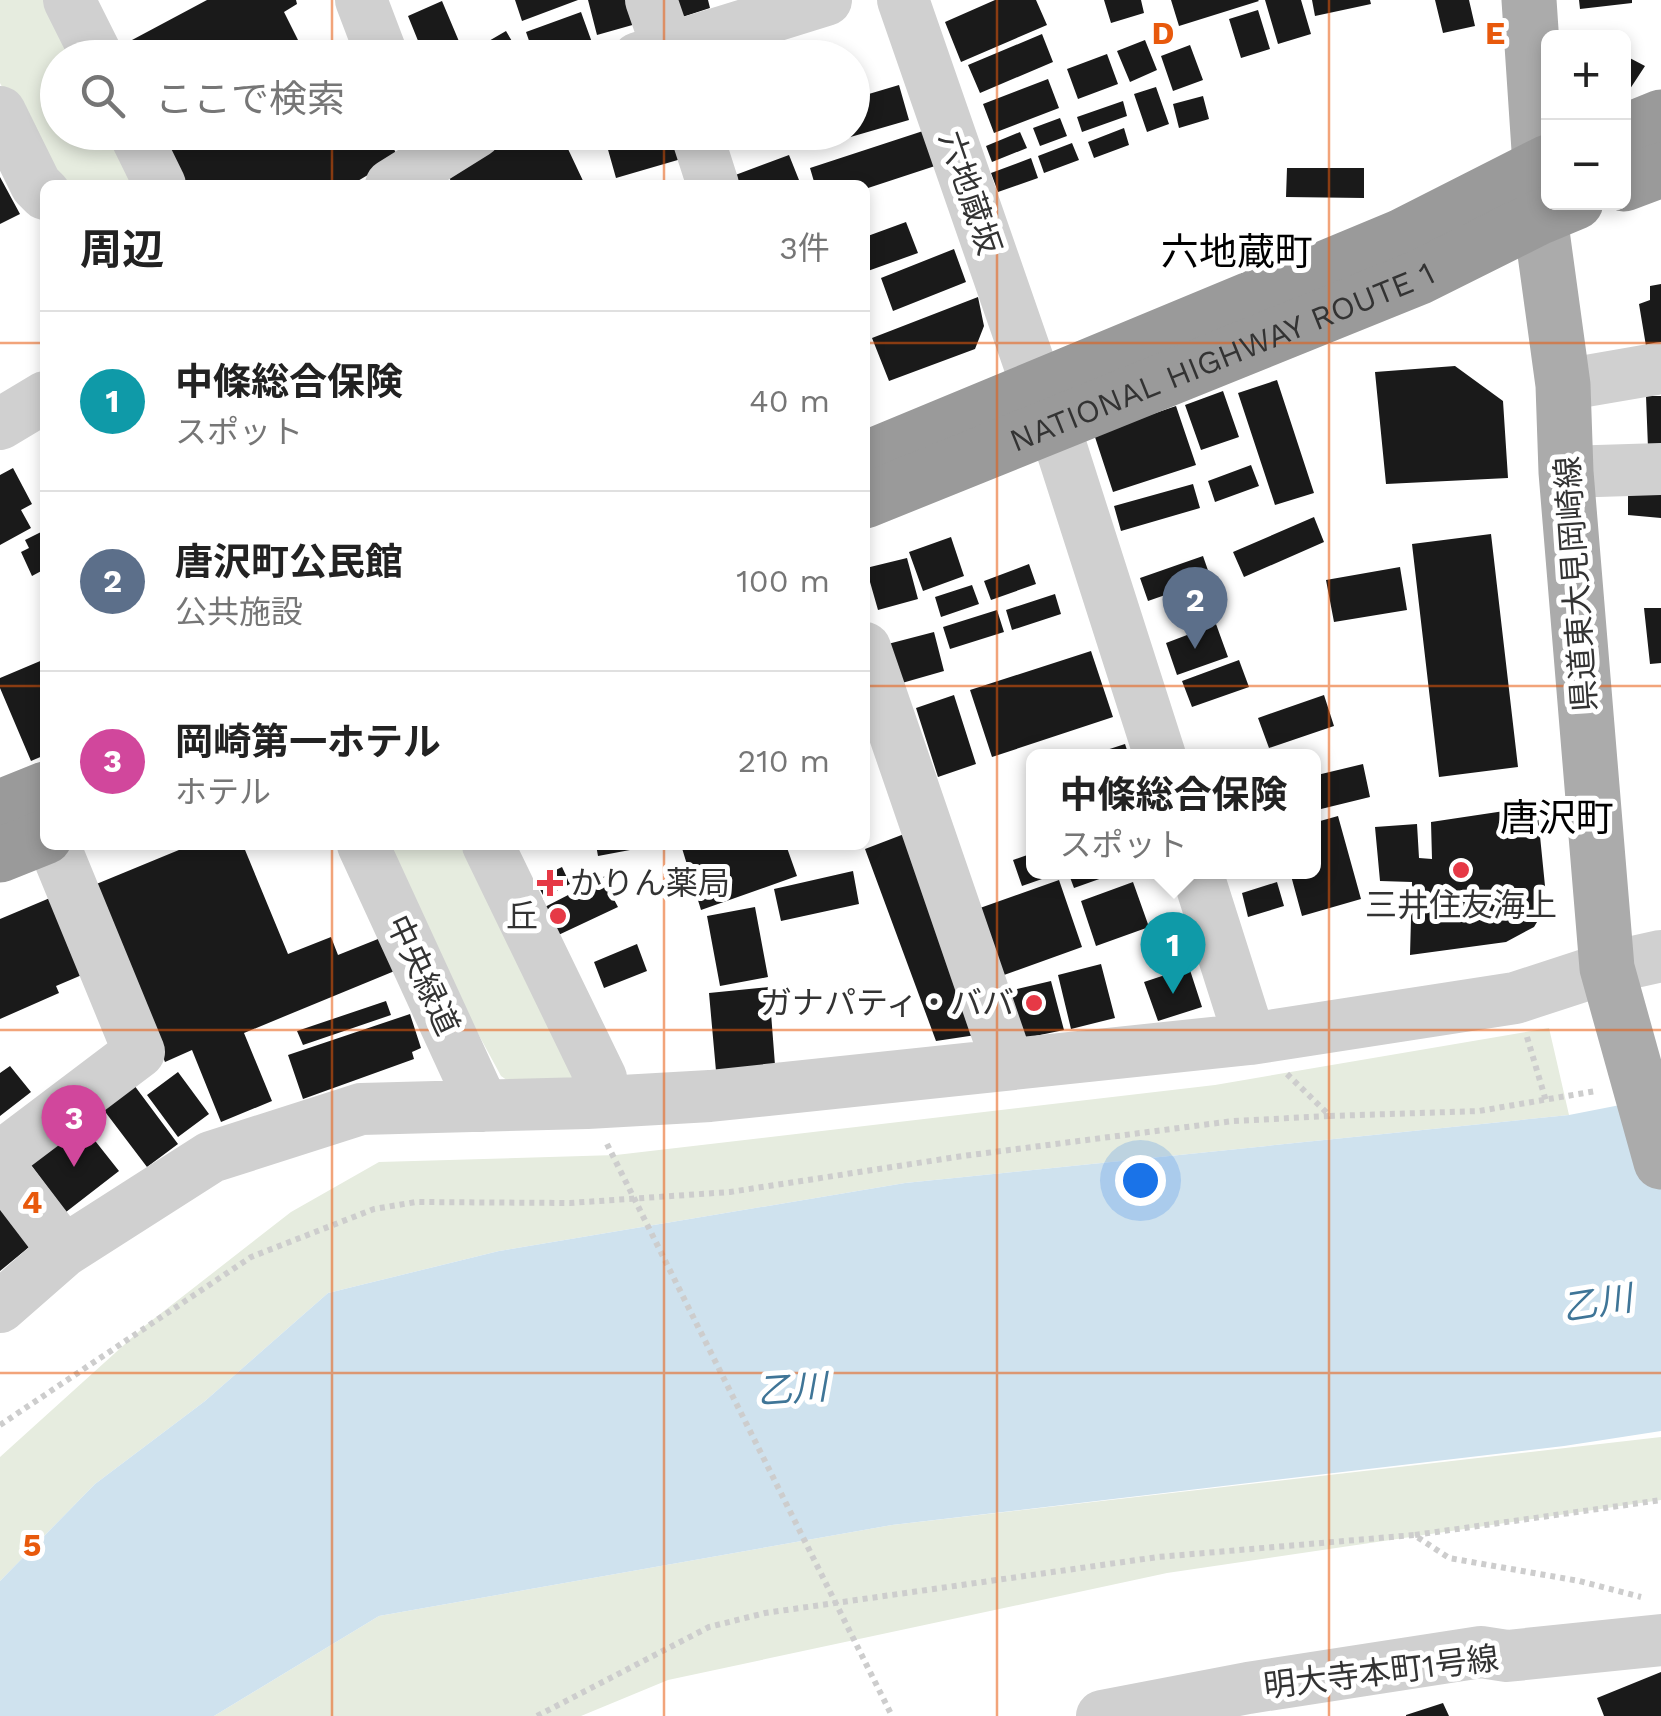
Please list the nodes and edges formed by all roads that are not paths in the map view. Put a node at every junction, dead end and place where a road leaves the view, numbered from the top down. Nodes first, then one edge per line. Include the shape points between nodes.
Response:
1 (69, 0) edge
2 (361, 0) edge
3 (826, 0) edge
4 (903, 0) edge
5 (1529, 0) edge
6 (89, 40) edge
7 (376, 40) edge
8 (661, 40) edge
9 (1661, 117) edge
10 (1543, 120) edge
11 (3, 127) edge
12 (1631, 129) edge
13 (143, 150) edge
14 (444, 150) edge
15 (702, 150) edge
16 (414, 167) edge
17 (1661, 170) edge
18 (158, 180) edge
19 (711, 180) edge
20 (1631, 181) edge
21 (40, 189) edge
22 (1541, 193) edge
23 (1552, 210) edge
24 (1661, 368) edge
25 (1563, 385) junction
26 (40, 399) edge
27 (1046, 406) junction
28 (0, 424) edge
29 (870, 458) edge
30 (1661, 469) edge
31 (1566, 472) junction
32 (870, 499) edge
33 (870, 663) edge
34 (1158, 749) edge
35 (40, 791) edge
36 (0, 806) edge
37 (40, 838) edge
38 (56, 850) edge
39 (365, 850) edge
40 (490, 850) edge
41 (0, 855) edge
42 (1199, 879) edge
43 (1661, 956) edge
44 (1607, 968) junction
45 (1250, 1038) junction
46 (1008, 1064) junction
47 (588, 1103) junction
48 (484, 1106) junction
49 (0, 1157) edge
50 (1661, 1162) edge
51 (0, 1166) edge
52 (64, 1251) junction
53 (0, 1307) edge
54 (1658, 1620) edge
55 (1254, 1702) edge
56 (1102, 1716) edge

1 - 6 street
2 - 7 street
3 - 8 street
4 - 27 street, 六地蔵坂
5 - 10 main road, 県道東大見岡崎線
9 - 12 highway
11 - 21 street
13 - 18 street
14 - 16 street
15 - 19 street
17 - 20 highway
22 - 27 highway, NATIONAL HIGHWAY ROUTE 1 via 1420,277
23 - 25 main road, 県道東大見岡崎線
24 - 25 street
25 - 31 main road, 県道東大見岡崎線
26 - 28 street
27 - 29 highway, NATIONAL HIGHWAY ROUTE 1
27 - 32 highway, NATIONAL HIGHWAY ROUTE 1
27 - 34 street, 六地蔵坂
30 - 31 street
31 - 44 main road, 県道東大見岡崎線
33 - 46 street
35 - 36 highway
37 - 41 highway
38 - 49 street via 138,1052
39 - 48 street, 中央緑道
40 - 47 street via 601,1078
42 - 45 street
43 - 44 street
44 - 45 street via 1515,998
44 - 50 main road, 県道東大見岡崎線
45 - 46 street
46 - 47 street
47 - 48 street
48 - 52 street via 361,1109 211,1156
51 - 52 street
52 - 53 street
54 - 55 street, 明大寺本町1号線 via 1507,1656 1481,1652
55 - 56 street, 明大寺本町1号線

